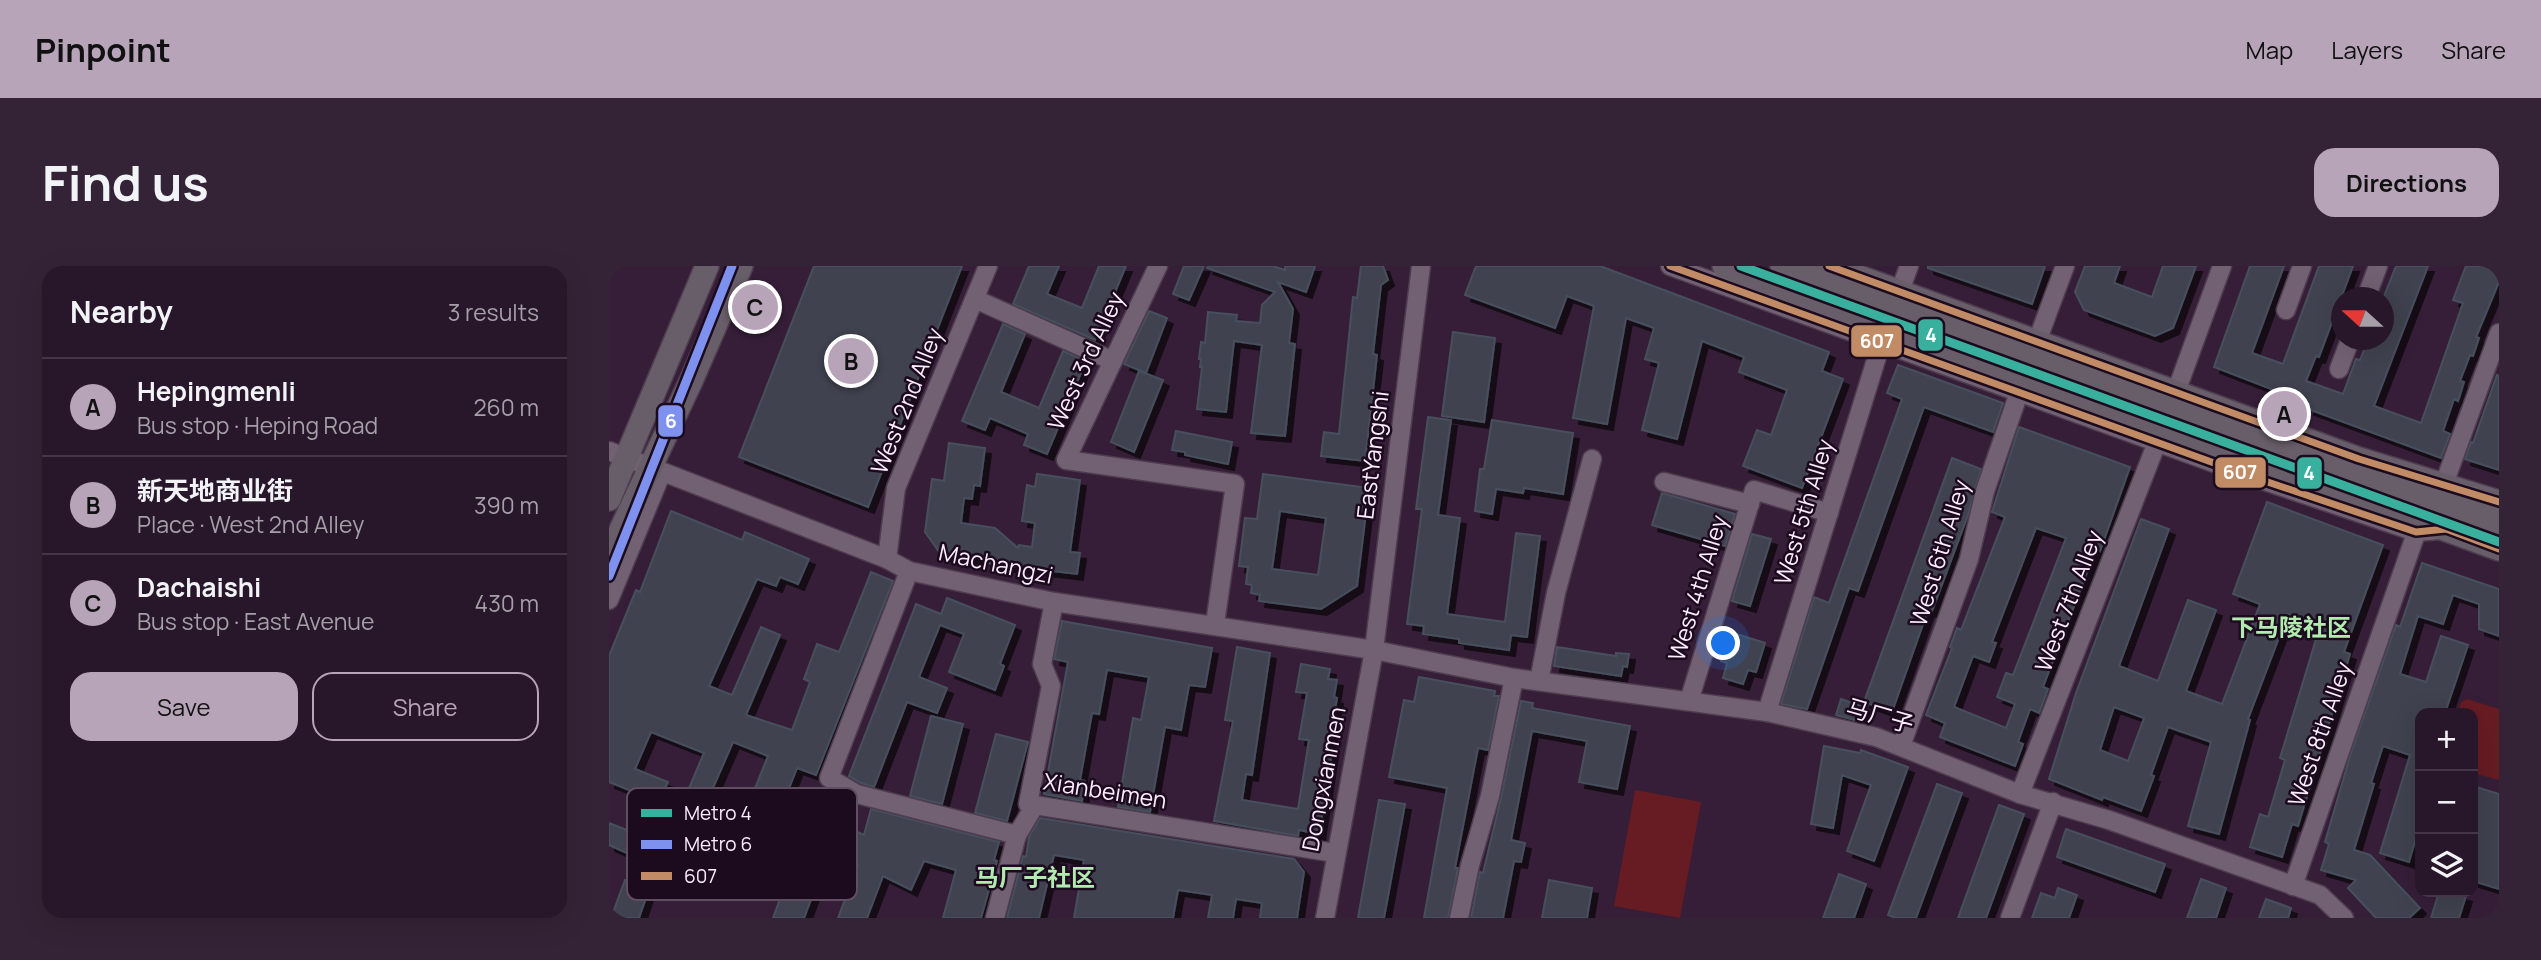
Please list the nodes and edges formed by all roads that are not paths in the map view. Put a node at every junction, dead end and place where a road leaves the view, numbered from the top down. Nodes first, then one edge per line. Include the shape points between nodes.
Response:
1 (707, 266) edge
2 (741, 266) edge
3 (988, 266) edge
4 (1158, 266) edge
5 (1421, 266) edge
6 (1670, 266) edge
7 (1724, 266) edge
8 (1782, 266) edge
9 (1829, 266) edge
10 (1909, 266) edge
11 (2064, 266) edge
12 (2222, 266) edge
13 (2302, 266) edge
14 (2378, 266) edge
15 (2370, 287) edge
16 (975, 299) junction
17 (2286, 310) dead end
18 (1890, 317) junction
19 (2499, 333) edge
20 (2347, 350) edge
21 (1113, 361) junction
22 (2028, 367) junction
23 (2340, 369) dead end
24 (2166, 418) junction
25 (618, 454) edge
26 (1592, 459) dead end
27 (656, 470) junction
28 (1664, 482) dead end
29 (2444, 484) junction
30 (1752, 497) junction
31 (609, 499) edge
32 (2499, 502) edge
33 (1829, 513) junction
34 (2419, 525) junction
35 (2499, 525) edge
36 (2499, 549) edge
37 (609, 555) edge
38 (887, 559) junction
39 (909, 571) junction
40 (609, 600) edge
41 (1054, 601) junction
42 (1215, 624) junction
43 (1374, 650) junction
44 (1514, 678) junction
45 (1539, 681) junction
46 (1689, 701) junction
47 (1767, 712) junction
48 (1901, 746) junction
49 (846, 788) edge
50 (857, 794) edge
51 (2020, 794) junction
52 (2053, 802) junction
53 (1035, 806) junction
54 (1017, 835) junction
55 (1335, 853) junction
56 (2293, 886) junction
57 (995, 918) edge
58 (1325, 918) edge
59 (1459, 918) edge
60 (2010, 918) edge
61 (2344, 918) edge

1 - 25 main road
2 - 27 main road
3 - 16 street, West 2nd Alley
4 - 21 street, West 3rd Alley
5 - 43 street, EastYangshi
6 - 18 street
7 - 18 main road
8 - 18 main road
9 - 18 main road
10 - 18 street, West 5th Alley
11 - 22 street, West 6th Alley
12 - 24 street, West 7th Alley
13 - 17 street
14 - 15 street
16 - 21 street
16 - 38 street, West 2nd Alley via 896,488
18 - 22 main road
18 - 22 main road
18 - 33 street, West 5th Alley
19 - 29 street
20 - 23 street
21 - 42 street, West 3rd Alley via 1066,460 1235,484
22 - 24 main road
22 - 24 main road
22 - 48 street, West 6th Alley via 1985,491 1969,559
24 - 29 main road via 2359,459
24 - 34 main road
24 - 35 main road
24 - 51 street, West 7th Alley
25 - 27 street, Machangzi
25 - 31 main road
26 - 45 street via 1556,593
27 - 37 main road
27 - 38 street, Machangzi
27 - 40 street
28 - 30 street
29 - 32 main road
30 - 33 street
30 - 46 street, West 4th Alley
33 - 47 street, West 5th Alley
34 - 36 main road via 2446,529
34 - 56 street, West 8th Alley
38 - 39 street, Machangzi
39 - 41 street, Machangzi
39 - 49 street via 829,778
41 - 42 street, Machangzi
41 - 53 street, Xianbeimen via 1042,664 1051,686 1028,804
42 - 43 street, Machangzi
43 - 44 street, 马厂子
43 - 55 street, Dongxianmen
44 - 45 street, 马厂子
44 - 59 street
45 - 46 street, 马厂子
46 - 47 street, 马厂子
47 - 48 street, 马厂子
48 - 51 street, 马厂子
50 - 54 street
51 - 52 street, 马厂子
52 - 56 street, 马厂子
52 - 60 street
53 - 54 street
53 - 55 street, Xianbeimen
54 - 57 street
55 - 58 street, Dongxianmen
56 - 61 street, 马厂子 via 2320,895

